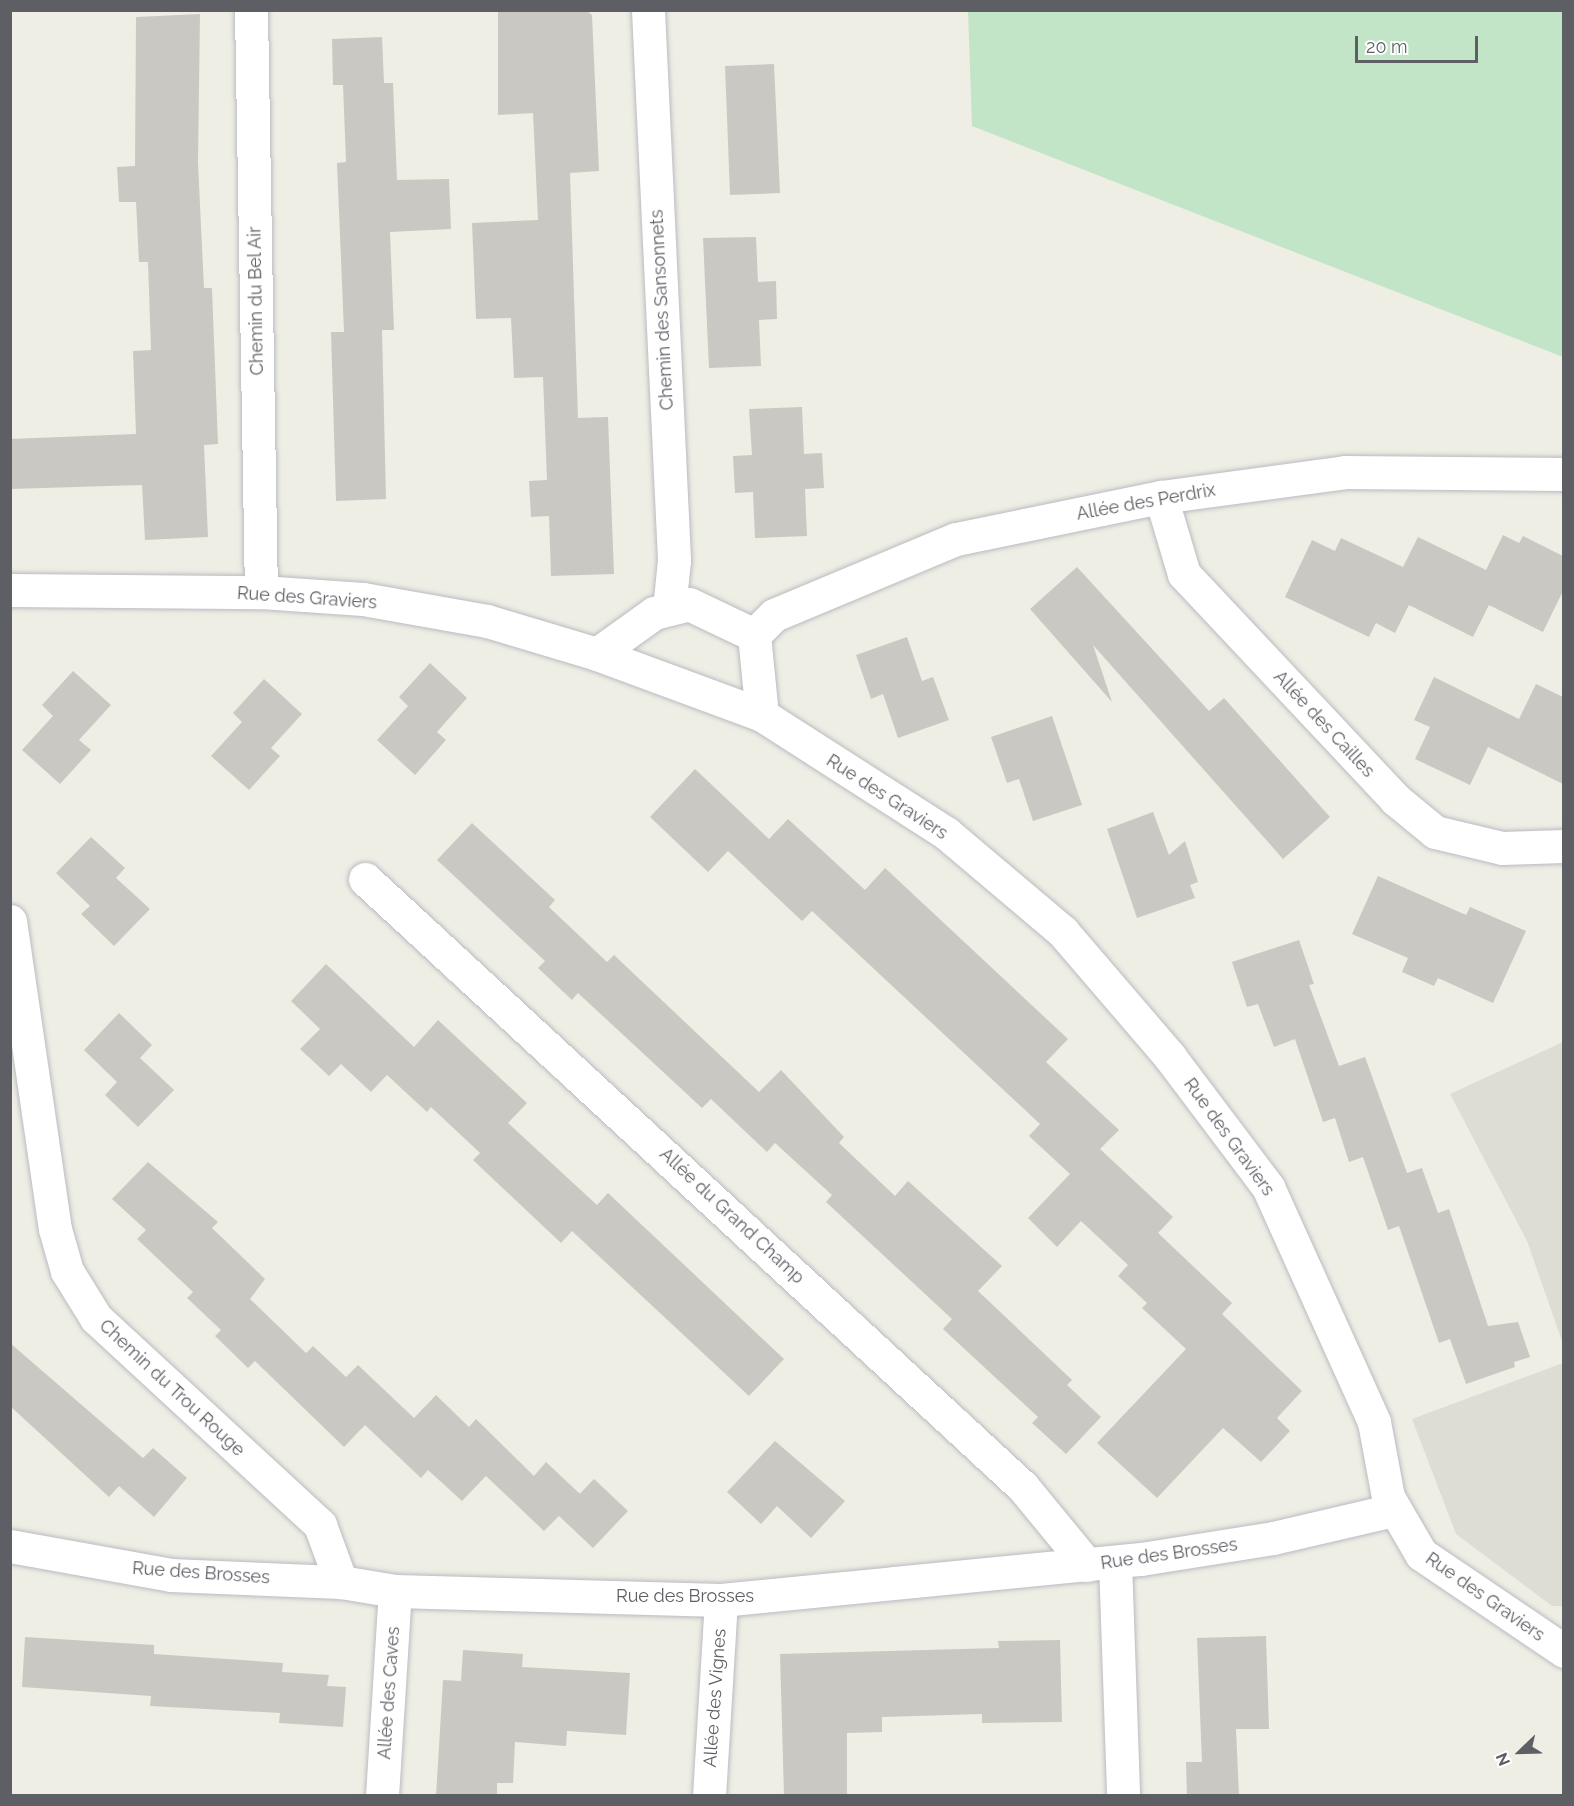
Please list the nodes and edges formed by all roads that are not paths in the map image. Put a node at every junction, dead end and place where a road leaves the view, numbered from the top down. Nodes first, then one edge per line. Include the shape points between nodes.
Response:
1 (251, 10) edge
2 (648, 10) edge
3 (1563, 474) edge
4 (1161, 497) junction
5 (10, 590) edge
6 (261, 592) junction
7 (669, 609) junction
8 (754, 635) junction
9 (597, 654) junction
10 (762, 715) junction
11 (1563, 846) edge
12 (365, 879) dead end
13 (10, 921) edge
14 (1393, 1510) junction
15 (10, 1546) edge
16 (1101, 1564) junction
17 (341, 1582) junction
18 (395, 1591) junction
19 (721, 1600) junction
20 (1563, 1651) edge
21 (382, 1796) edge
22 (709, 1796) edge
23 (1123, 1796) edge

1 - 6 street, Chemin du Bel Air
2 - 7 street, Chemin des Sansonnets via 674,560
3 - 4 street, Allée des Perdrix via 1345,472
4 - 8 street, Allée des Perdrix via 956,539 774,615
4 - 11 street, Allée des Cailles via 1184,574 1395,799 1435,832 1502,848
5 - 6 street, Rue des Graviers
6 - 9 street, Rue des Graviers via 363,599 486,621
7 - 8 street via 689,604
7 - 9 street via 654,613
8 - 10 street
9 - 10 street, Rue des Graviers
10 - 14 street, Rue des Graviers via 945,833 1045,917 1170,1057 1268,1186 1374,1422
12 - 16 street, Allée du Grand Champ via 1023,1487
13 - 17 street, Chemin du Trou Rouge via 55,1229 67,1271 96,1318 320,1525
14 - 16 street, Rue des Brosses via 1273,1538
14 - 20 street, Rue des Graviers via 1421,1554
15 - 17 street, Rue des Brosses via 171,1575
16 - 19 street, Rue des Brosses
16 - 23 street
17 - 18 street, Rue des Brosses
18 - 19 street, Rue des Brosses
18 - 21 street, Allée des Caves
19 - 22 street, Allée des Vignes

